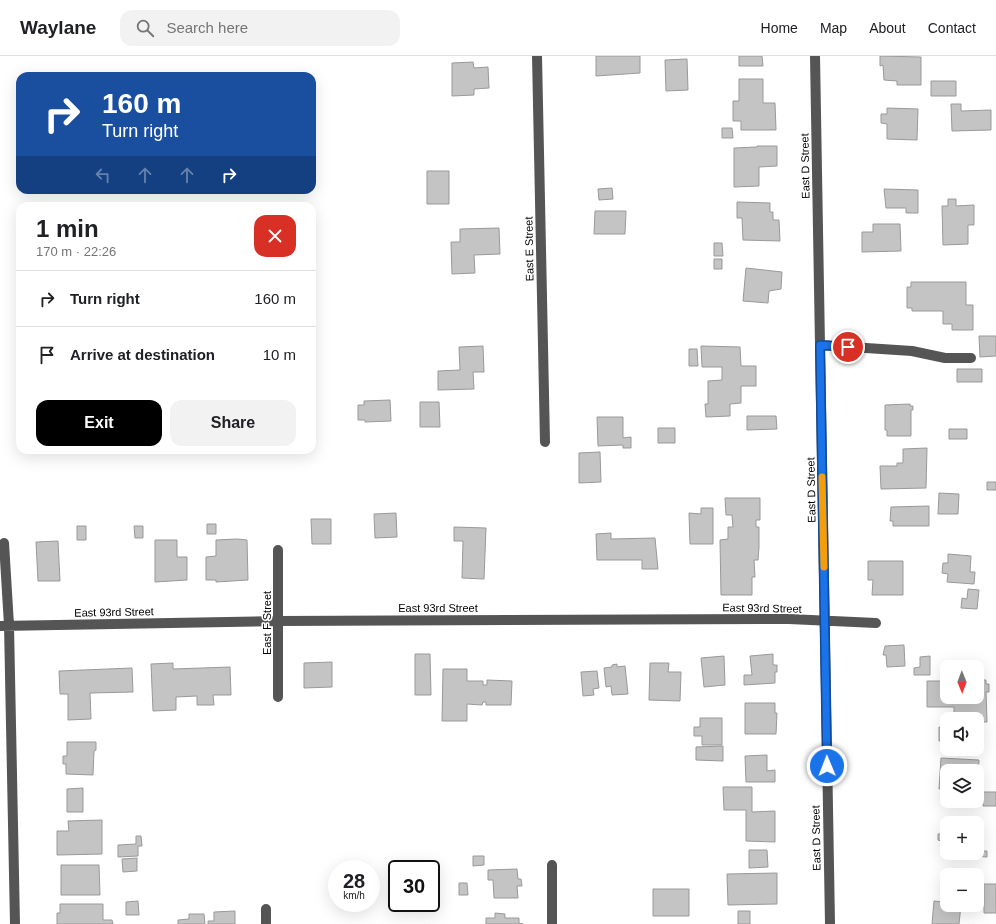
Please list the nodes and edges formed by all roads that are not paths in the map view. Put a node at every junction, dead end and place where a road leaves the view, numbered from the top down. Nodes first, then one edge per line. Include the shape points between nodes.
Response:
1 (537, 56) edge
2 (815, 56) edge
3 (820, 345) junction
4 (971, 358) dead end
5 (545, 442) dead end
6 (4, 543) dead end
7 (278, 550) dead end
8 (279, 621) junction
9 (825, 622) junction
10 (876, 623) dead end
11 (4, 626) edge
12 (278, 697) dead end
13 (552, 864) dead end
14 (266, 909) dead end
15 (15, 924) edge
16 (266, 924) edge
17 (552, 924) edge
18 (830, 924) edge

1 - 5 street, East E Street
2 - 3 street, East D Street
3 - 4 street via 912,351 945,358
3 - 9 street, East D Street
6 - 11 street
7 - 8 street, East F Street
8 - 9 street, East 93rd Street via 789,619
8 - 11 street, East 93rd Street
8 - 12 street, East F Street
9 - 10 street, East 93rd Street
9 - 18 street, East D Street
11 - 15 street
13 - 17 street
14 - 16 street

